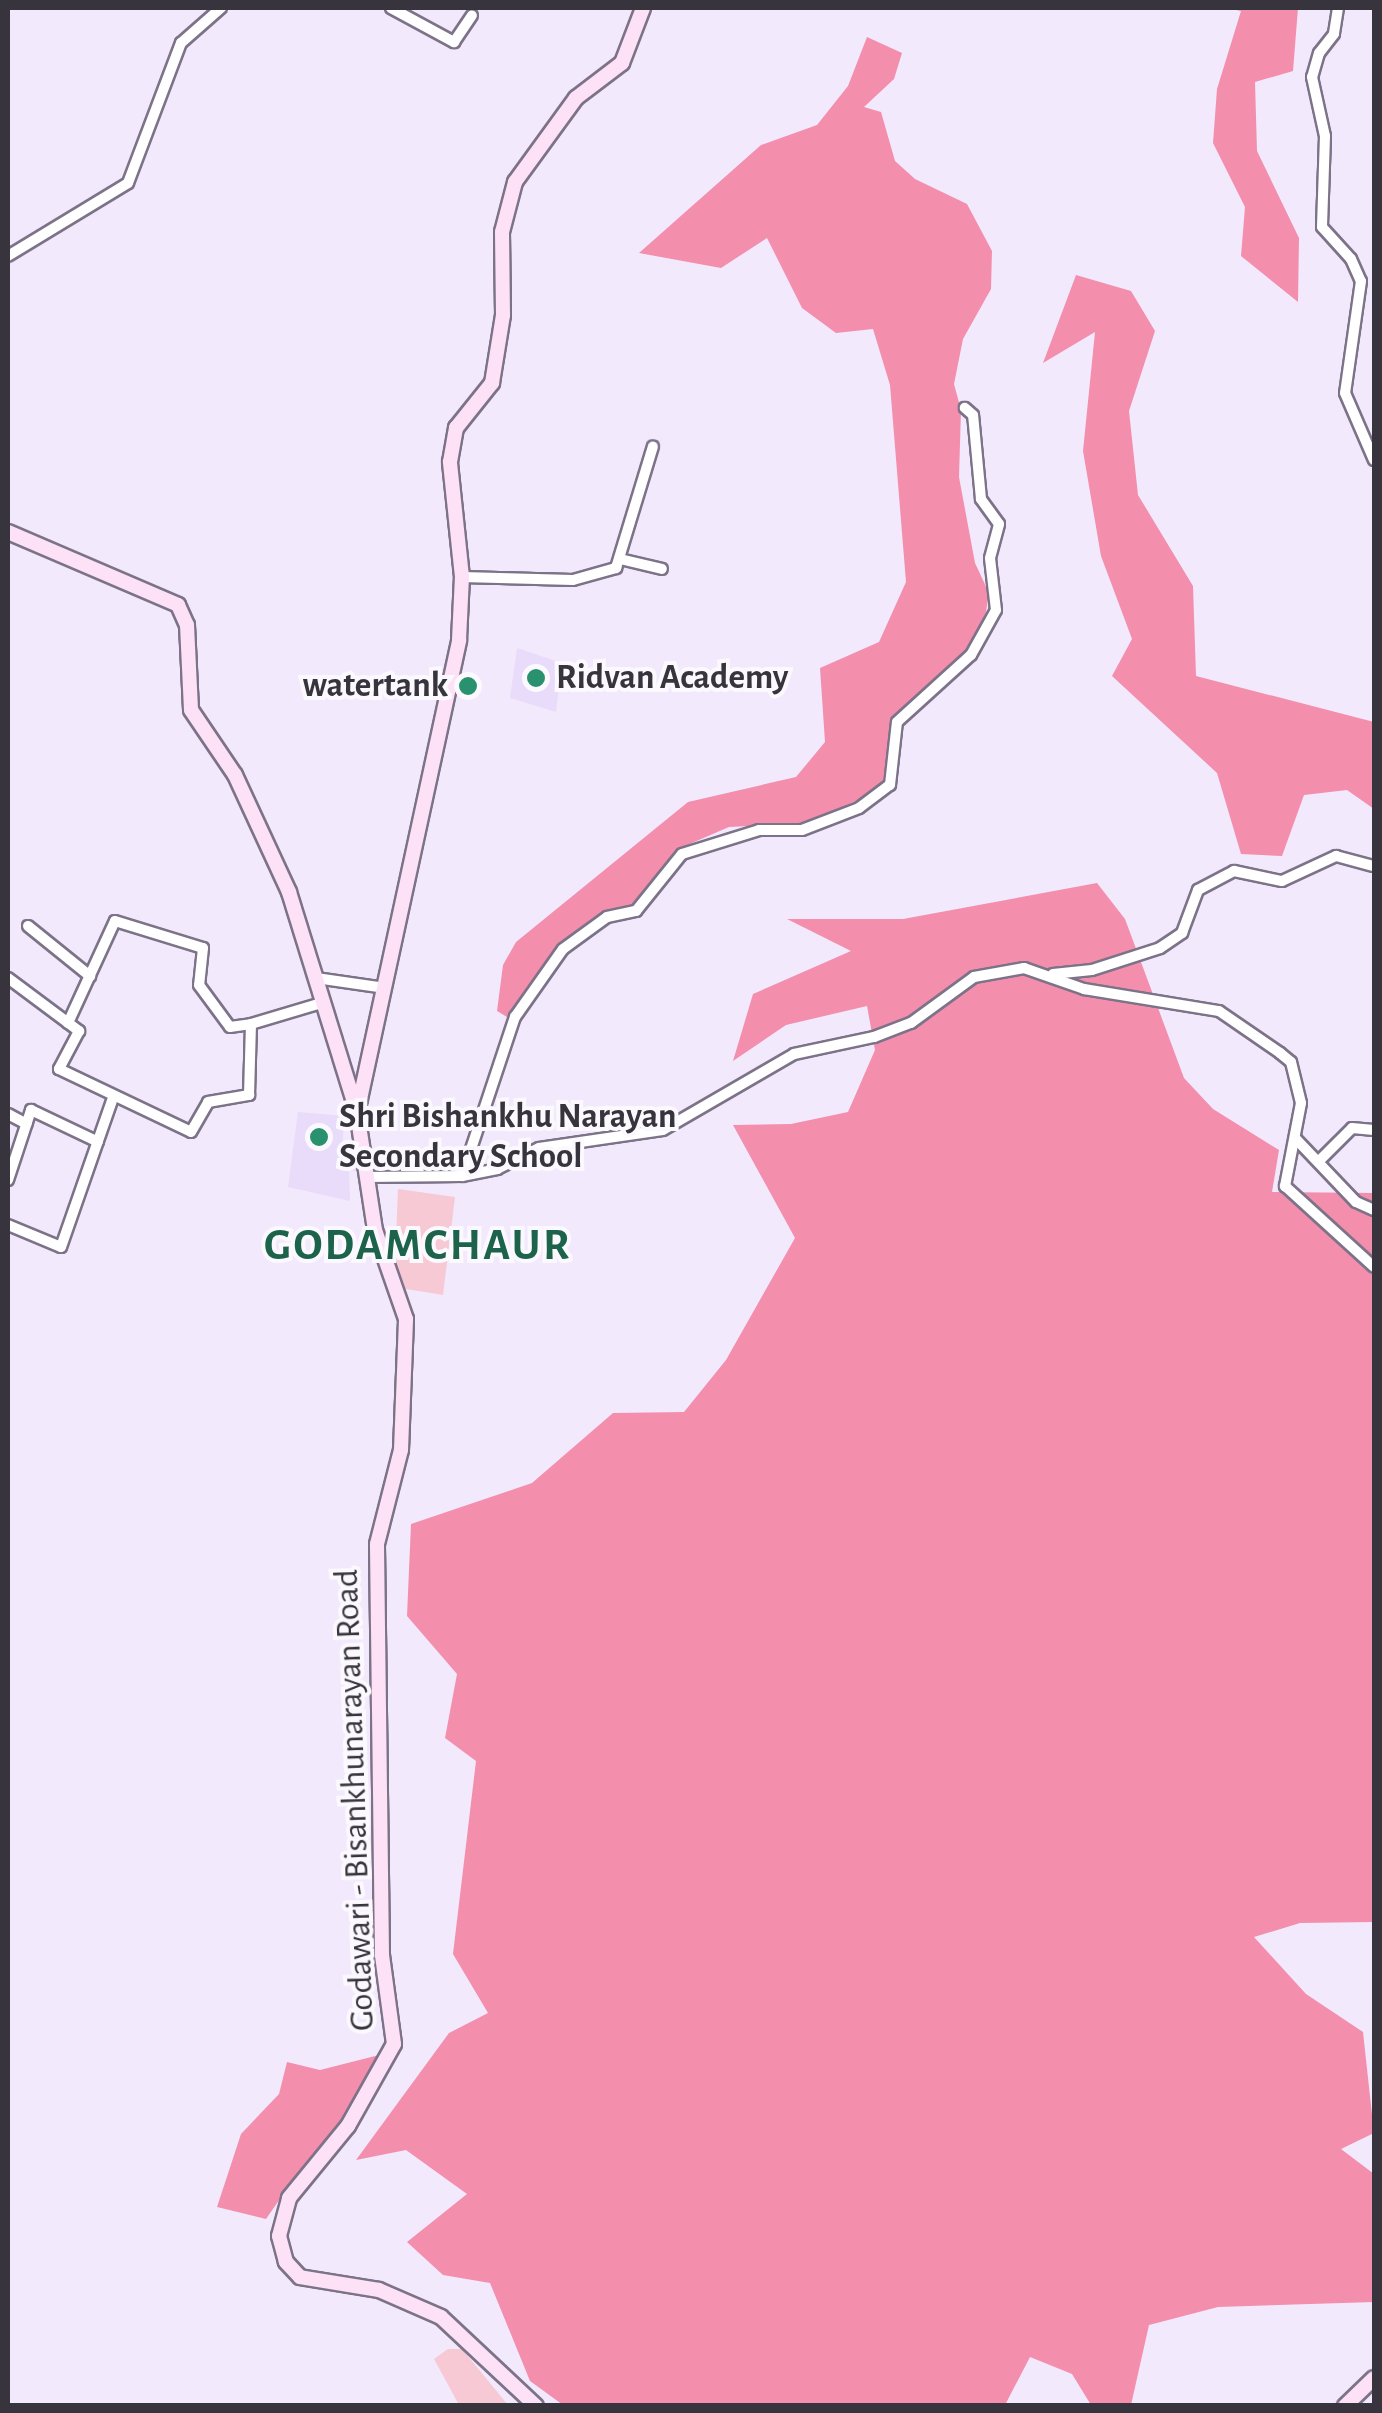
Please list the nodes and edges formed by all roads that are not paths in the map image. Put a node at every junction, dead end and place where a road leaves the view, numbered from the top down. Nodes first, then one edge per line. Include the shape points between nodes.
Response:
1 (221, 8) edge
2 (391, 8) edge
3 (643, 8) edge
4 (1338, 8) edge
5 (472, 15) dead end
6 (8, 256) edge
7 (966, 408) dead end
8 (653, 446) dead end
9 (1374, 460) edge
10 (8, 532) edge
11 (620, 560) junction
12 (662, 569) dead end
13 (462, 577) junction
14 (1374, 866) edge
15 (28, 926) dead end
16 (1052, 974) junction
17 (90, 976) junction
18 (8, 978) edge
19 (316, 978) junction
20 (385, 988) junction
21 (324, 1002) junction
22 (68, 1023) junction
23 (252, 1024) junction
24 (113, 1098) junction
25 (357, 1113) junction
26 (8, 1114) edge
27 (26, 1124) junction
28 (1374, 1130) edge
29 (1296, 1138) junction
30 (98, 1142) junction
31 (1320, 1160) junction
32 (462, 1176) junction
33 (366, 1177) junction
34 (8, 1180) edge
35 (1374, 1210) edge
36 (8, 1226) edge
37 (1374, 1267) edge
38 (1374, 2378) edge
39 (536, 2406) edge
40 (1346, 2406) edge

1 - 6 street via 182,43 128,183
2 - 5 street via 454,42
3 - 13 street, Godawari - Bisankhunarayan Road via 622,63 576,98 544,134 508,204 500,280 504,316 492,383 456,428 450,462
4 - 9 street via 1334,34 1318,53 1312,78 1325,136 1322,227 1361,281 1346,393
7 - 32 street via 973,414 981,499 999,524 990,558 996,610 970,655 896,722 890,785 859,808 802,830 759,830 682,854 636,911 607,917 563,949 515,1017
8 - 11 street
10 - 19 street via 178,606 187,625 190,710 235,775 288,892
11 - 12 street
11 - 13 street via 616,568 573,580
13 - 20 street, Godawari - Bisankhunarayan Road via 447,704
14 - 16 street via 1336,856 1282,881 1250,869 1234,871 1198,890 1188,923 1160,948 1092,970
15 - 17 street
16 - 29 street via 1084,989 1218,1011 1291,1062 1301,1102
16 - 32 street via 1024,968 974,977 911,1024 794,1054 663,1130 538,1148 497,1169
17 - 22 street
17 - 23 street via 116,921 204,948 199,985 230,1028
18 - 22 street
19 - 20 street
19 - 21 street
20 - 25 street, Godawari - Bisankhunarayan Road
21 - 23 street
21 - 25 street
22 - 24 street via 79,1031 59,1069
23 - 24 street via 250,1095 208,1102 191,1132
24 - 30 street
25 - 33 street, Godawari - Bisankhunarayan Road
26 - 27 street
27 - 30 street via 31,1110
27 - 34 street
28 - 31 street via 1352,1128
29 - 31 street
29 - 37 street via 1285,1186
30 - 36 street via 61,1247
31 - 35 street via 1356,1202
32 - 33 street
33 - 39 street, Godawari - Bisankhunarayan Road via 374,1230 406,1319 401,1450 377,1544 382,1954 394,2044 348,2126 289,2198 279,2236 286,2262 300,2276 380,2290 442,2317
38 - 40 street

